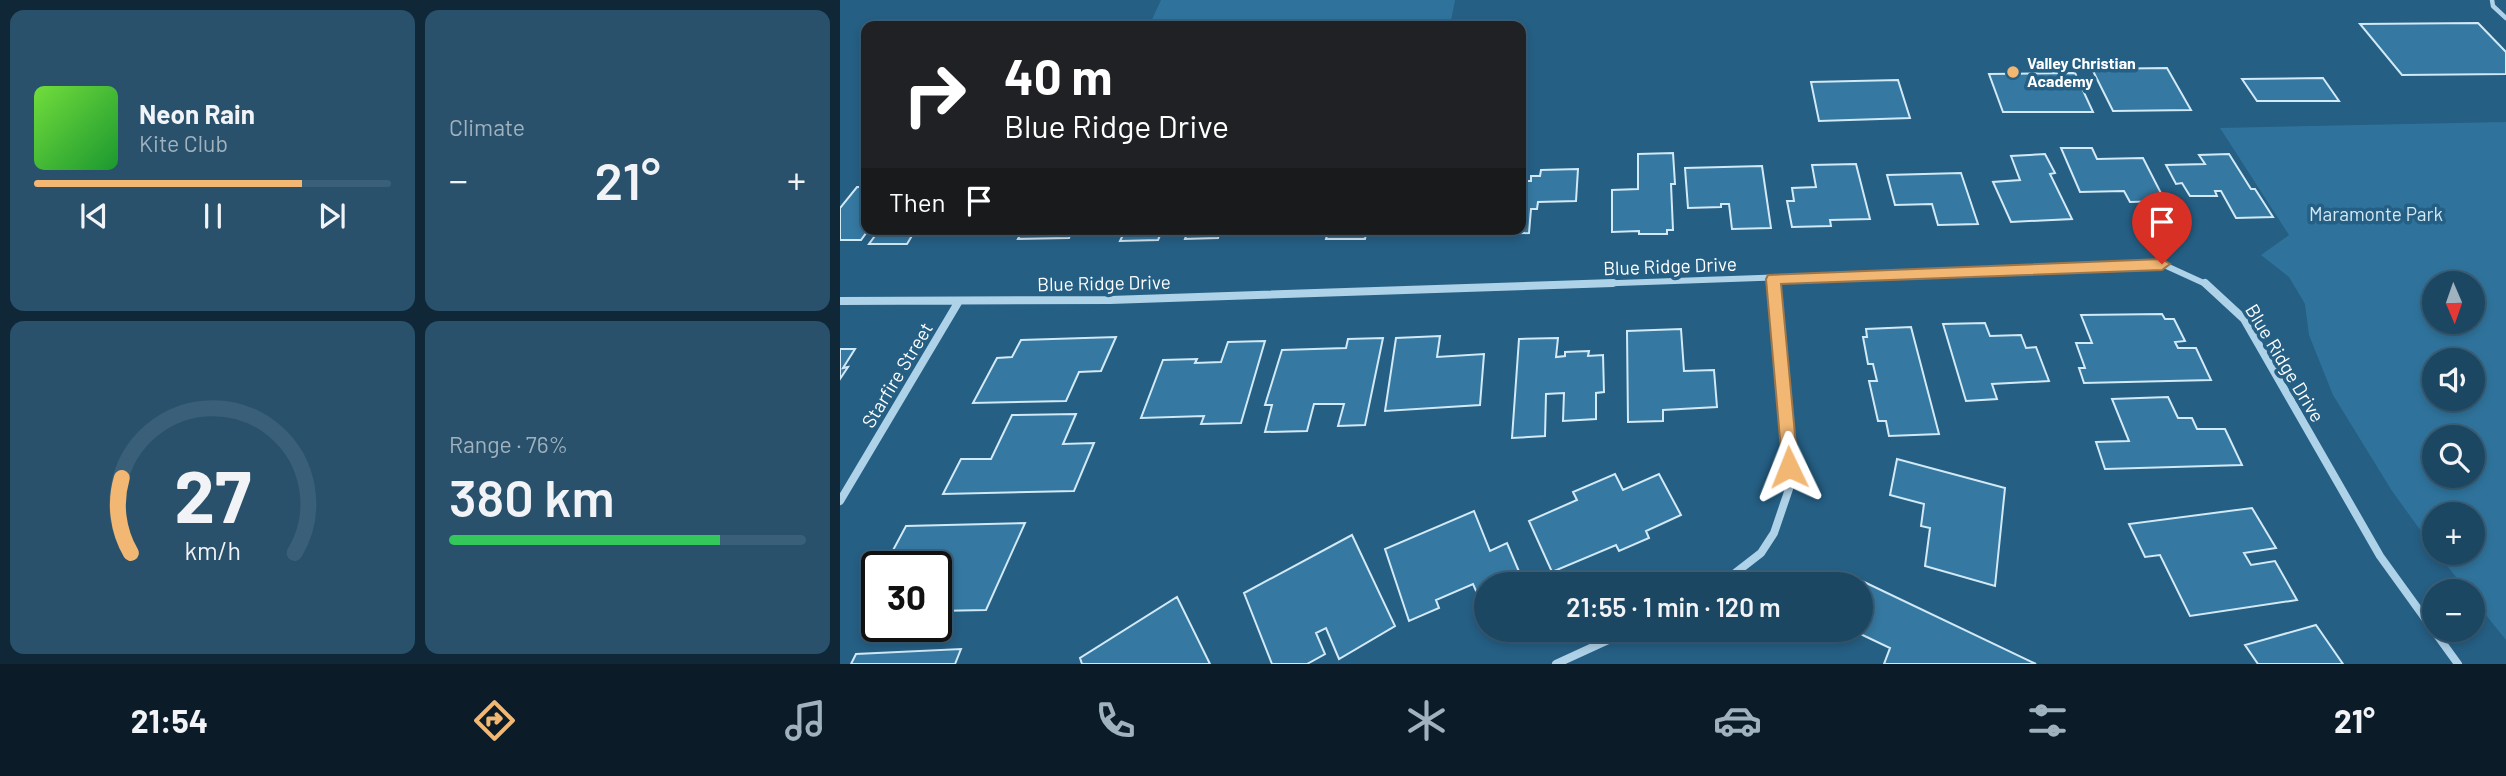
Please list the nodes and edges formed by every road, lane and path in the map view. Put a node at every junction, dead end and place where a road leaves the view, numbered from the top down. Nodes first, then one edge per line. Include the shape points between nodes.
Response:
1 (2492, 0) edge
2 (2506, 18) edge
3 (1773, 279) junction
4 (840, 301) edge
5 (959, 301) junction
6 (840, 501) edge
7 (1736, 572) edge
8 (1604, 642) edge
9 (1556, 664) edge
10 (2458, 664) edge

1 - 2 lane
3 - 5 street, Blue Ridge Drive
3 - 7 street via 1789,489 1774,533 1761,553
3 - 10 street, Blue Ridge Drive via 2085,265 2162,264 2186,271 2221,292 2244,319 2380,556
4 - 5 street, Blue Ridge Drive
5 - 6 street, Starfire Street
8 - 9 street

